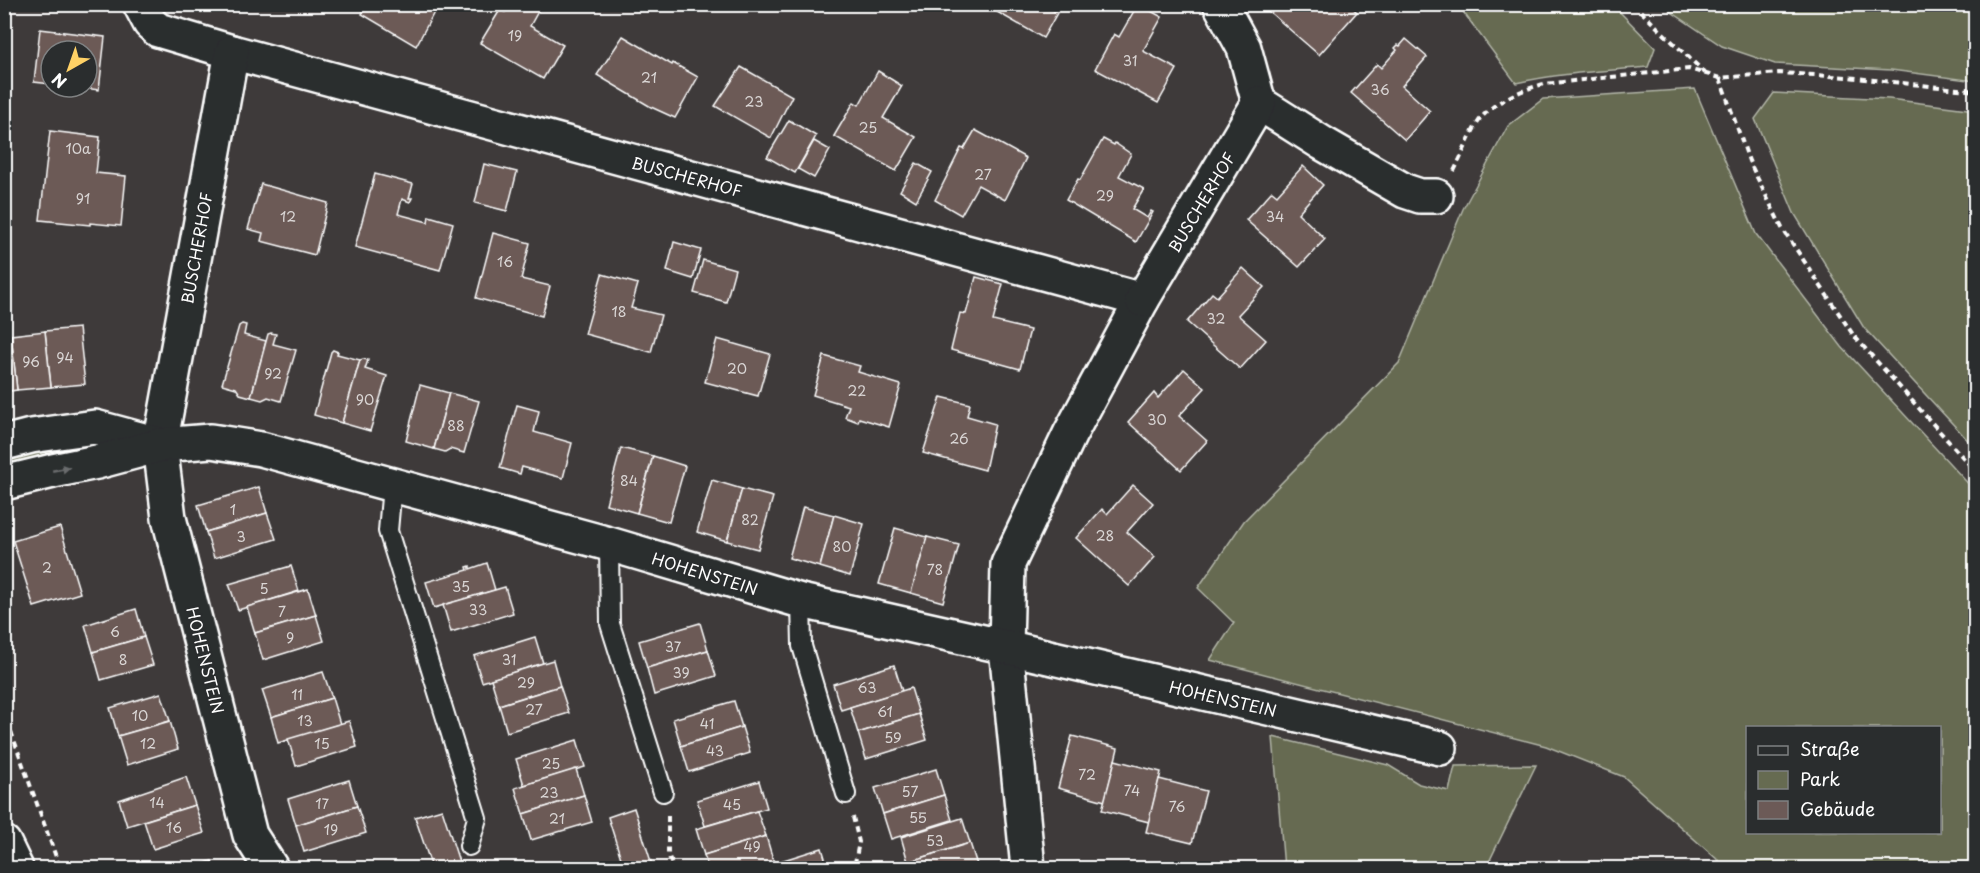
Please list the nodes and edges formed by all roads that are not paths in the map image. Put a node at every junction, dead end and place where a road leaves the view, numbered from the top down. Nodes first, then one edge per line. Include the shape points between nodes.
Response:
1 (140, 4) edge
2 (1220, 4) edge
3 (232, 52) junction
4 (1259, 103) junction
5 (1437, 196) road end
6 (1142, 300) junction
7 (4, 443) edge
8 (160, 445) junction
9 (4, 483) edge
10 (392, 486) junction
11 (609, 544) junction
12 (801, 602) junction
13 (1006, 647) junction
14 (1440, 748) dead end
15 (846, 794) dead end
16 (665, 800) road end
17 (4, 843) edge
18 (469, 846) dead end
19 (16, 868) edge
20 (271, 868) edge
21 (1028, 868) edge

1 - 3 street, BUSCHERHOF via 158,30
2 - 4 street via 1244,48
3 - 6 street, BUSCHERHOF
3 - 8 street, BUSCHERHOF
4 - 5 street via 1405,191
4 - 6 street, BUSCHERHOF
6 - 13 street, BUSCHERHOF via 1070,434 1008,564
7 - 8 street, HOHENSTEIN via 94,427
9 -> 8 street, HOHENSTEIN
8 - 10 street, HOHENSTEIN via 211,441 261,449
8 - 20 street, HOHENSTEIN via 170,518 250,835
10 - 11 street, HOHENSTEIN
10 - 18 lane via 388,531 477,818
11 - 12 street, HOHENSTEIN
11 - 16 lane via 610,624
12 - 13 street, HOHENSTEIN
12 - 15 lane via 802,646
13 - 14 street, HOHENSTEIN
13 - 21 street
17 - 19 street

